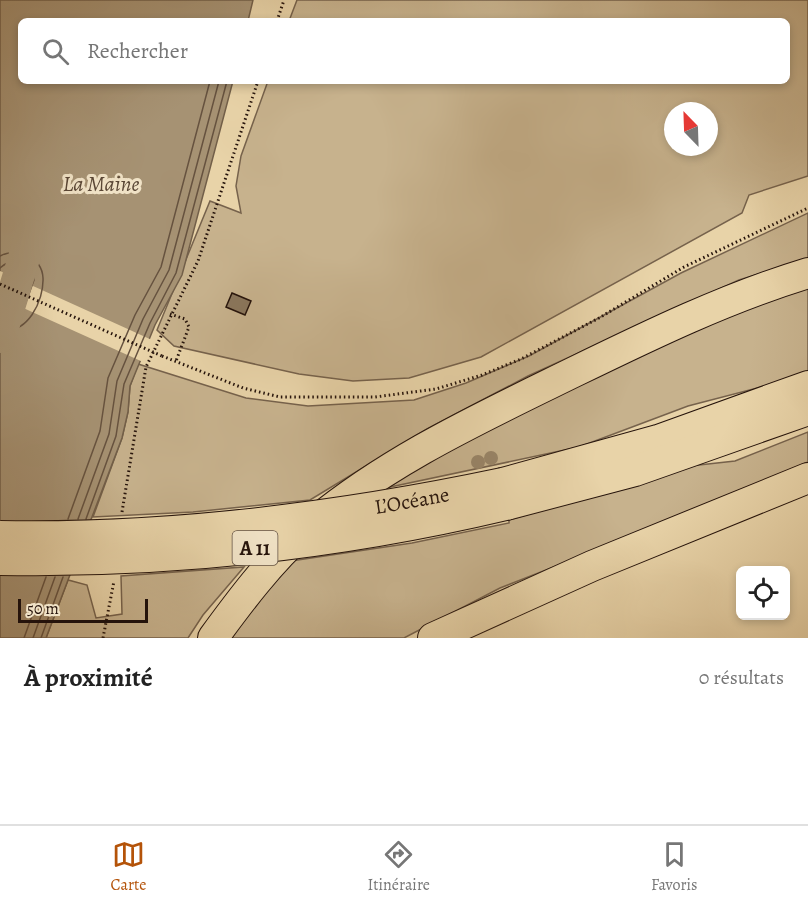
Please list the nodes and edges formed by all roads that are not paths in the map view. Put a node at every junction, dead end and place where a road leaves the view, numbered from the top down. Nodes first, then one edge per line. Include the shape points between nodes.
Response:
1 (808, 273) edge
2 (808, 386) edge
3 (808, 410) edge
4 (808, 478) edge
5 (505, 494) junction
6 (0, 536) edge
7 (0, 560) edge
8 (213, 638) edge
9 (433, 638) edge

1 - 8 highway via 742,295 659,331 480,418 386,471 304,532 235,607
2 - 5 highway, L’Océane / A 11
3 - 5 highway, L’Océane / A 11 via 635,471
4 - 9 highway via 581,570
5 - 6 highway, L’Océane / A 11, bridge via 249,526 110,536
5 - 7 highway, L’Océane / A 11, bridge via 406,526 273,546 136,557

